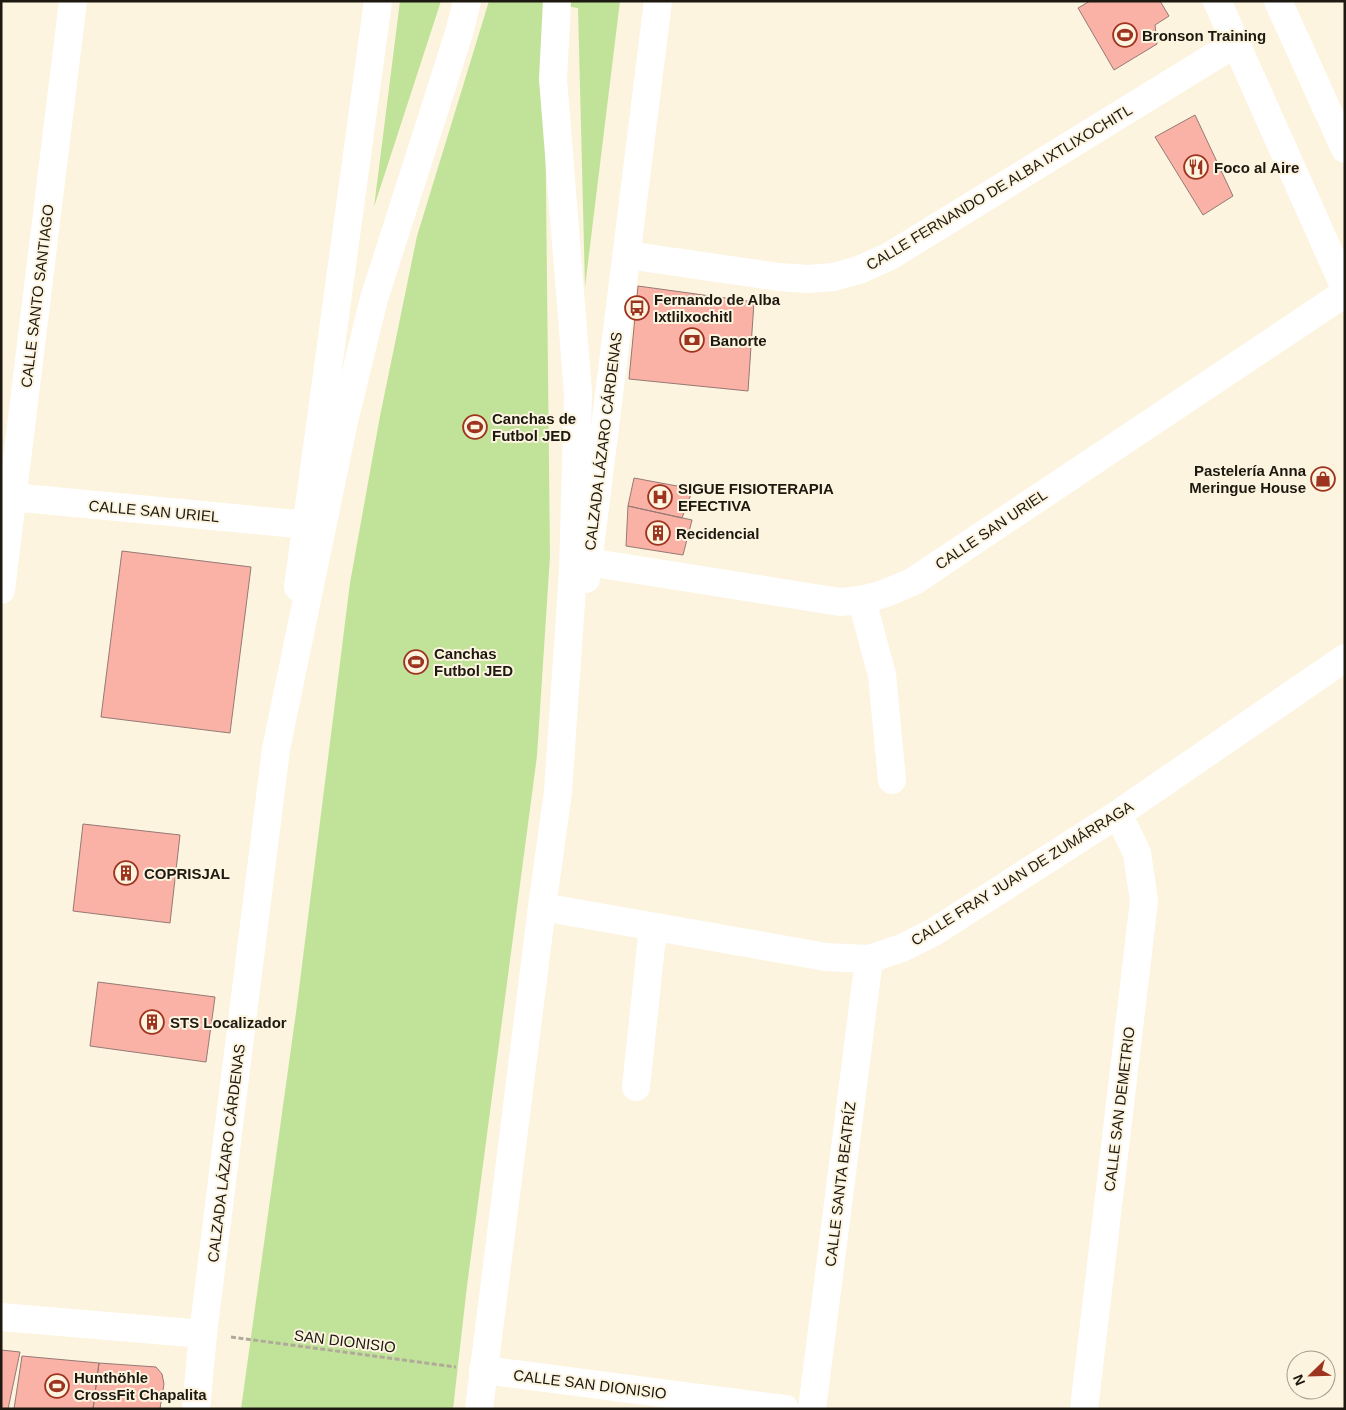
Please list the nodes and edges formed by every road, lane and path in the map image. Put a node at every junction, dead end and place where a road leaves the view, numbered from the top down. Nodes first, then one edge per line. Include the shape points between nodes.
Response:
1 (73, 1) edge
2 (378, 1) edge
3 (467, 1) edge
4 (557, 1) edge
5 (658, 1) edge
6 (1217, 1) edge
7 (1285, 4) edge
8 (1236, 44) junction
9 (1345, 150) edge
10 (627, 255) junction
11 (1345, 288) edge
12 (1345, 293) edge
13 (7, 497) edge
14 (306, 525) junction
15 (588, 562) junction
16 (1, 590) edge
17 (862, 601) junction
18 (1345, 658) edge
19 (276, 749) junction
20 (892, 780) dead end
21 (558, 792) junction
22 (1118, 814) junction
23 (542, 907) junction
24 (653, 927) junction
25 (869, 959) junction
26 (636, 1087) dead end
27 (1, 1317) edge
28 (203, 1334) junction
29 (484, 1370) junction
30 (196, 1409) edge
31 (479, 1409) edge
32 (785, 1409) edge
33 (812, 1409) edge
34 (1084, 1409) edge

1 - 13 main road, CALLE SANTO SANTIAGO
2 - 14 main road, CALZADA LÁZARO CÁRDENAS
3 - 19 main road, CALZADA LÁZARO CÁRDENAS via 374,299 344,421
4 - 21 main road, CALZADA LÁZARO CÁRDENAS via 553,79 578,393 573,572
5 - 10 main road, CALZADA LÁZARO CÁRDENAS
6 - 8 main road
7 - 9 main road
8 - 10 main road, CALLE FERNANDO DE ALBA IXTLIXOCHITL via 890,256 859,270 834,277 808,279
8 - 11 main road
10 - 15 main road, CALZADA LÁZARO CÁRDENAS
12 - 17 main road, CALLE SAN URIEL via 914,581
13 - 14 main road, CALLE SAN URIEL
13 - 16 main road, CALLE SANTO SANTIAGO
14 - 19 main road, CALZADA LÁZARO CÁRDENAS
15 - 17 main road, CALLE SAN URIEL via 840,602
15 - 21 main road, CALZADA LÁZARO CÁRDENAS
17 - 20 main road via 882,675
18 - 22 main road, CALLE FRAY JUAN DE ZUMÁRRAGA
19 - 28 main road, CALZADA LÁZARO CÁRDENAS
21 - 23 main road, CALZADA LÁZARO CÁRDENAS
22 - 25 main road, CALLE FRAY JUAN DE ZUMÁRRAGA via 934,932 902,948
22 - 34 main road, CALLE SAN DEMETRIO via 1137,853 1144,901
23 - 24 main road, CALLE FRAY JUAN DE ZUMÁRRAGA
23 - 29 main road, CALZADA LÁZARO CÁRDENAS
24 - 25 main road, CALLE FRAY JUAN DE ZUMÁRRAGA via 826,957
24 - 26 main road
25 - 33 main road, CALLE SANTA BEATRÍZ
27 - 28 main road
28 - 29 path, SAN DIONISIO
28 - 30 main road, CALZADA LÁZARO CÁRDENAS
29 - 31 main road, CALZADA LÁZARO CÁRDENAS
29 - 32 main road, CALLE SAN DIONISIO

